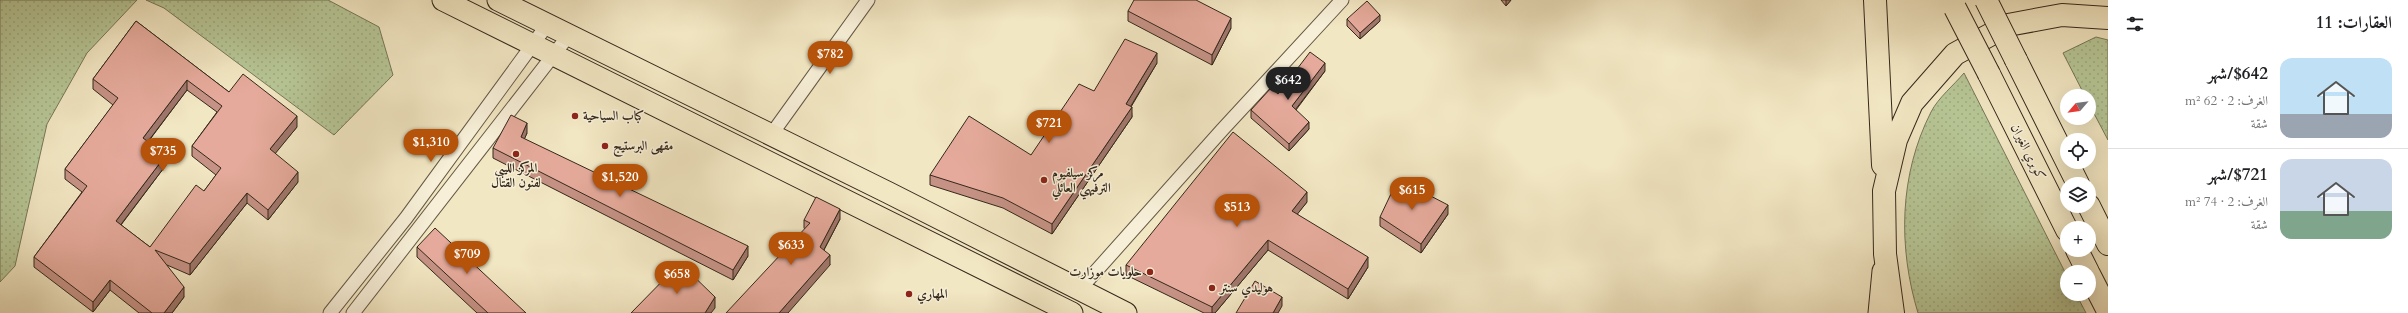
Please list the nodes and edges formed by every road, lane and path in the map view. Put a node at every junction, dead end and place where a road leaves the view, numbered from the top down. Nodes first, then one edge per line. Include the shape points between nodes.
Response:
1 (443, 0) edge
2 (498, 0) edge
3 (868, 0) edge
4 (1342, 0) edge
5 (1875, 0) edge
6 (1986, 0) edge
7 (2082, 0) edge
8 (1953, 4) edge
9 (2105, 17) edge
10 (547, 25) junction
11 (569, 35) junction
12 (533, 44) junction
13 (553, 54) junction
14 (771, 135) junction
15 (2060, 148) edge
16 (1884, 191) junction
17 (2092, 213) edge
18 (406, 218) junction
19 (2062, 221) edge
20 (419, 228) junction
21 (2108, 244) edge
22 (1885, 254) junction
23 (2096, 287) edge
24 (1080, 289) junction
25 (2108, 311) edge
26 (330, 313) edge
27 (353, 313) edge
28 (1072, 313) edge
29 (1126, 313) edge
30 (1878, 313) edge
31 (1893, 313) edge

1 - 12 main road
2 - 10 main road
3 - 14 street
4 - 24 street
5 - 16 highway
6 - 15 highway, bridge
7 - 9 highway
8 - 19 highway, كوبري الغيران, bridge
9 - 16 highway via 2062,15 2008,25 1955,54 1912,103 1896,140
10 - 11 main road
10 - 12 street
11 - 13 street
11 - 14 main road
12 - 13 main road
12 - 18 street
13 - 20 street
13 - 28 main road
14 - 24 main road
16 - 22 highway
17 - 21 highway
18 - 20 street
18 - 26 street
20 - 27 street
22 - 30 main road
22 - 31 highway
23 - 25 highway
24 - 29 main road

